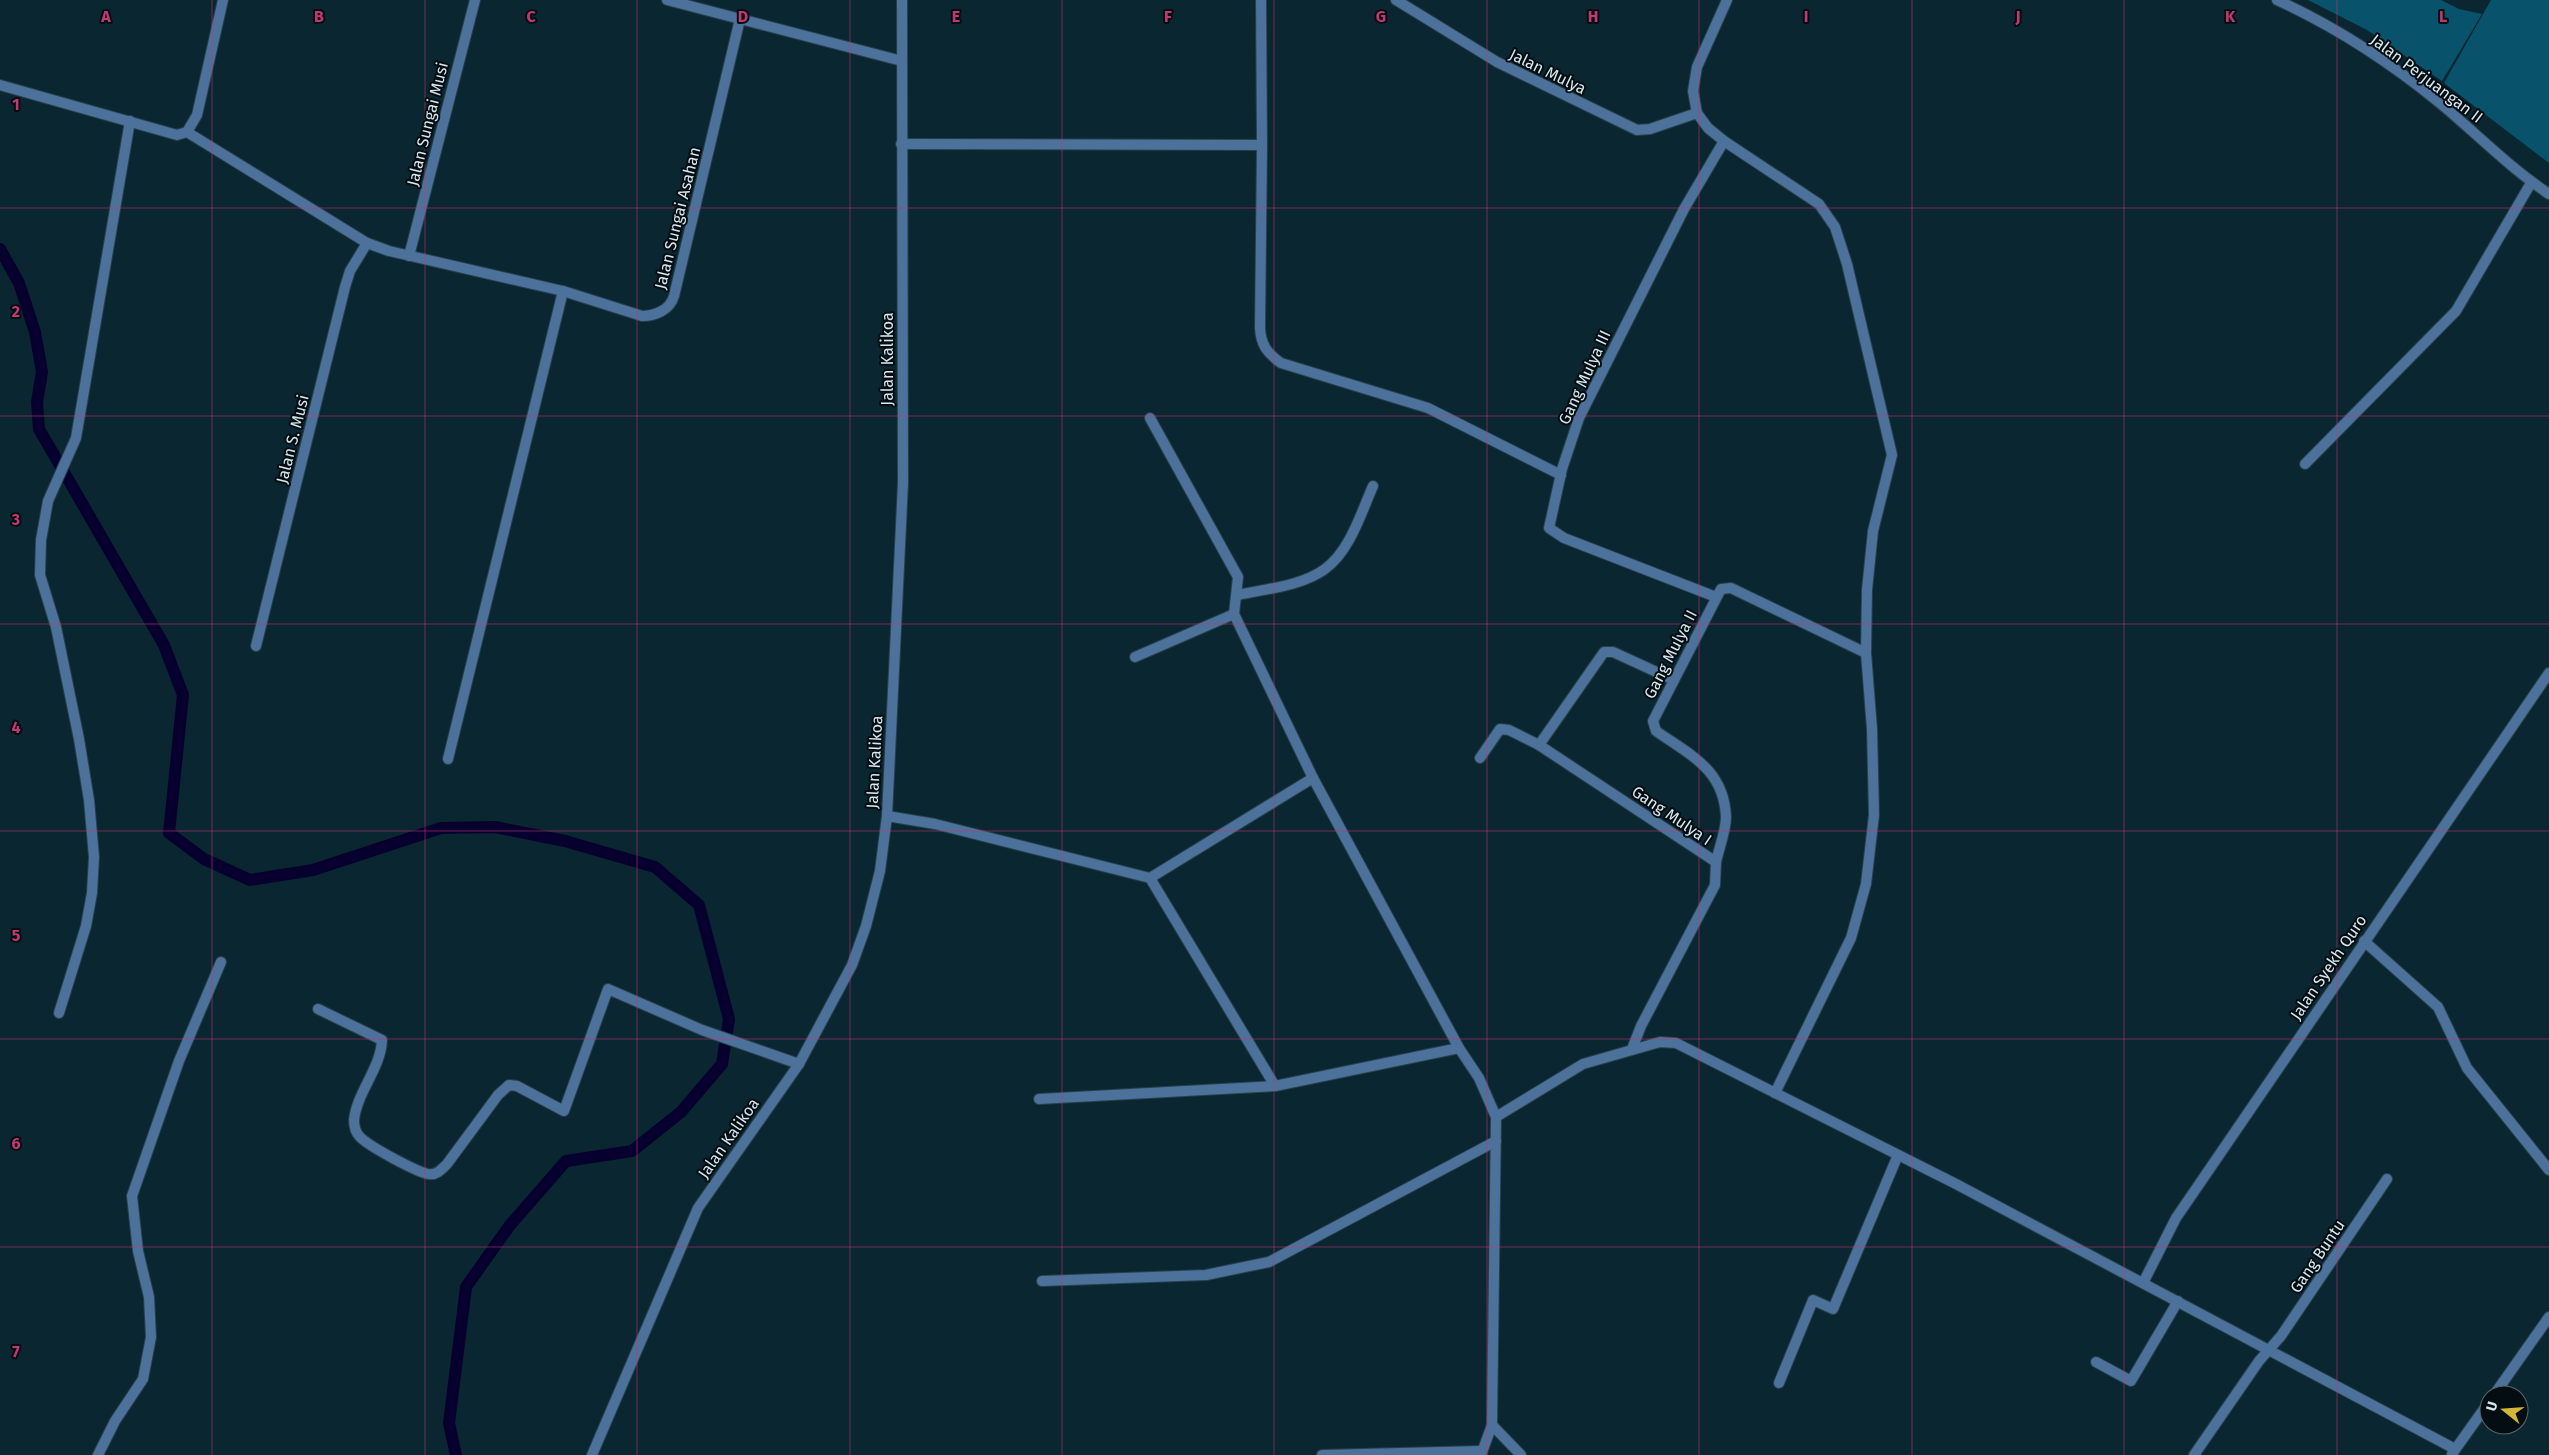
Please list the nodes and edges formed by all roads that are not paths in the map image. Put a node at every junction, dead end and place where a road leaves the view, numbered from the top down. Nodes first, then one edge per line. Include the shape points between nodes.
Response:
1 (223, 0) edge
2 (474, 0) edge
3 (666, 0) edge
4 (902, 0) edge
5 (1261, 0) edge
6 (1396, 0) edge
7 (1727, 0) edge
8 (2277, 0) edge
9 (740, 19) junction
10 (902, 61) junction
11 (0, 85) edge
12 (1697, 113) junction
13 (130, 121) junction
14 (187, 132) junction
15 (1724, 141) junction
16 (902, 144) junction
17 (1262, 145) junction
18 (2532, 182) junction
19 (2549, 194) edge
20 (367, 243) junction
21 (409, 256) junction
22 (563, 291) junction
23 (1150, 418) dead end
24 (2305, 464) dead end
25 (1561, 475) junction
26 (1373, 486) dead end
27 (1238, 595) junction
28 (1716, 597) junction
29 (1234, 614) junction
30 (256, 646) dead end
31 (1866, 652) junction
32 (1135, 656) dead end
33 (2549, 673) edge
34 (1674, 680) junction
35 (1539, 745) junction
36 (1480, 758) dead end
37 (448, 759) dead end
38 (1313, 778) junction
39 (886, 816) junction
40 (1716, 862) junction
41 (1150, 878) junction
42 (2364, 941) junction
43 (221, 962) dead end
44 (318, 1008) dead end
45 (59, 1013) dead end
46 (1459, 1048) junction
47 (1632, 1049) junction
48 (799, 1064) junction
49 (1275, 1086) junction
50 (1775, 1093) junction
51 (1039, 1099) dead end
52 (1496, 1117) junction
53 (1496, 1141) junction
54 (1898, 1155) junction
55 (2549, 1170) edge
56 (2387, 1179) dead end
57 (1042, 1281) dead end
58 (2143, 1283) junction
59 (2178, 1301) junction
60 (2549, 1317) edge
61 (2270, 1349) junction
62 (2096, 1362) dead end
63 (1779, 1383) dead end
64 (2501, 1385) edge
65 (2479, 1416) edge
66 (1492, 1425) junction
67 (2454, 1452) edge
68 (1481, 1453) edge
69 (98, 1455) edge
70 (592, 1455) edge
71 (1322, 1455) edge
72 (1521, 1455) edge
73 (2194, 1455) edge

1 - 14 street via 197,115
2 - 21 street, Jalan Sungai Musi
3 - 9 street
4 - 10 street, Jalan Kalikoa
5 - 17 street
6 - 12 street, Jalan Mulya via 1497,62 1637,130 1650,129
7 - 12 street via 1697,66 1692,91
8 - 18 street, Jalan Perjuangan II via 2306,13 2379,56
9 - 10 street
9 - 22 street, Jalan Sungai Asahan via 672,301 661,312 642,316
10 - 16 street, Jalan Kalikoa
11 - 13 street
12 - 15 street
13 - 14 street via 177,135
13 - 45 street via 76,438 48,501 41,540 40,575 56,627 79,739 94,857 86,926
14 - 20 street, Jalan Sungai Asahan
15 - 25 street, Gang Mulya III via 1684,209 1579,418
15 - 31 street via 1820,204 1834,226 1847,264 1892,455 1873,531 1867,590
16 - 17 street
16 - 39 street, Jalan Kalikoa via 903,483
17 - 25 street via 1260,328 1261,340 1271,356 1281,363 1428,408
18 - 19 street, Jalan Perjuangan II
18 - 24 street via 2456,311
20 - 21 street, Jalan Sungai Asahan
20 - 30 street, Jalan S. Musi via 350,271 345,287
21 - 22 street, Jalan Sungai Asahan
22 - 37 street
23 - 27 street via 1238,577
25 - 28 street, Gang Mulya III via 1549,528 1564,538
26 - 27 street via 1350,537 1325,569 1300,581
27 - 29 street
28 - 31 street, Gang Mulya II via 1721,589 1731,588
28 - 34 street, Gang Mulya II
29 - 32 street
29 - 38 street
31 - 50 street via 1874,815 1866,884 1851,938
33 - 42 street, Jalan Syekh Quro
34 - 35 street via 1612,652 1604,652
34 - 40 street, Gang Mulya II via 1653,721 1656,731 1709,769 1721,787 1726,818
35 - 36 street, Gang Mulya I via 1500,729
35 - 40 street, Gang Mulya I
38 - 41 street
38 - 46 street
39 - 41 street via 935,824
39 - 48 street, Jalan Kalikoa via 880,871 866,926 845,980
40 - 47 street, Gang Mulya I via 1715,885
41 - 49 street
42 - 55 street via 2438,1007 2467,1068
42 - 58 street, Jalan Syekh Quro via 2176,1218
43 - 69 street via 179,1061 132,1196 138,1251 149,1297 150,1337 143,1378
44 - 48 street via 382,1040 354,1119 360,1138 428,1174 439,1172 447,1164 509,1085 517,1086 564,1111 608,988 702,1030
46 - 49 street
46 - 52 street via 1479,1078
47 - 50 street via 1660,1042 1676,1043
47 - 52 street via 1583,1064
48 - 70 street, Jalan Kalikoa via 698,1208
49 - 51 street
50 - 54 street
52 - 53 street
53 - 57 street via 1268,1262 1206,1275
53 - 66 street
54 - 58 street
54 - 63 street via 1833,1309 1813,1300
56 - 61 street, Gang Buntu
58 - 59 street
59 - 61 street
59 - 62 street via 2131,1381
60 - 64 street
61 - 67 street
61 - 73 street, Gang Buntu
65 - 67 street
66 - 68 street
66 - 72 street
68 - 71 street

